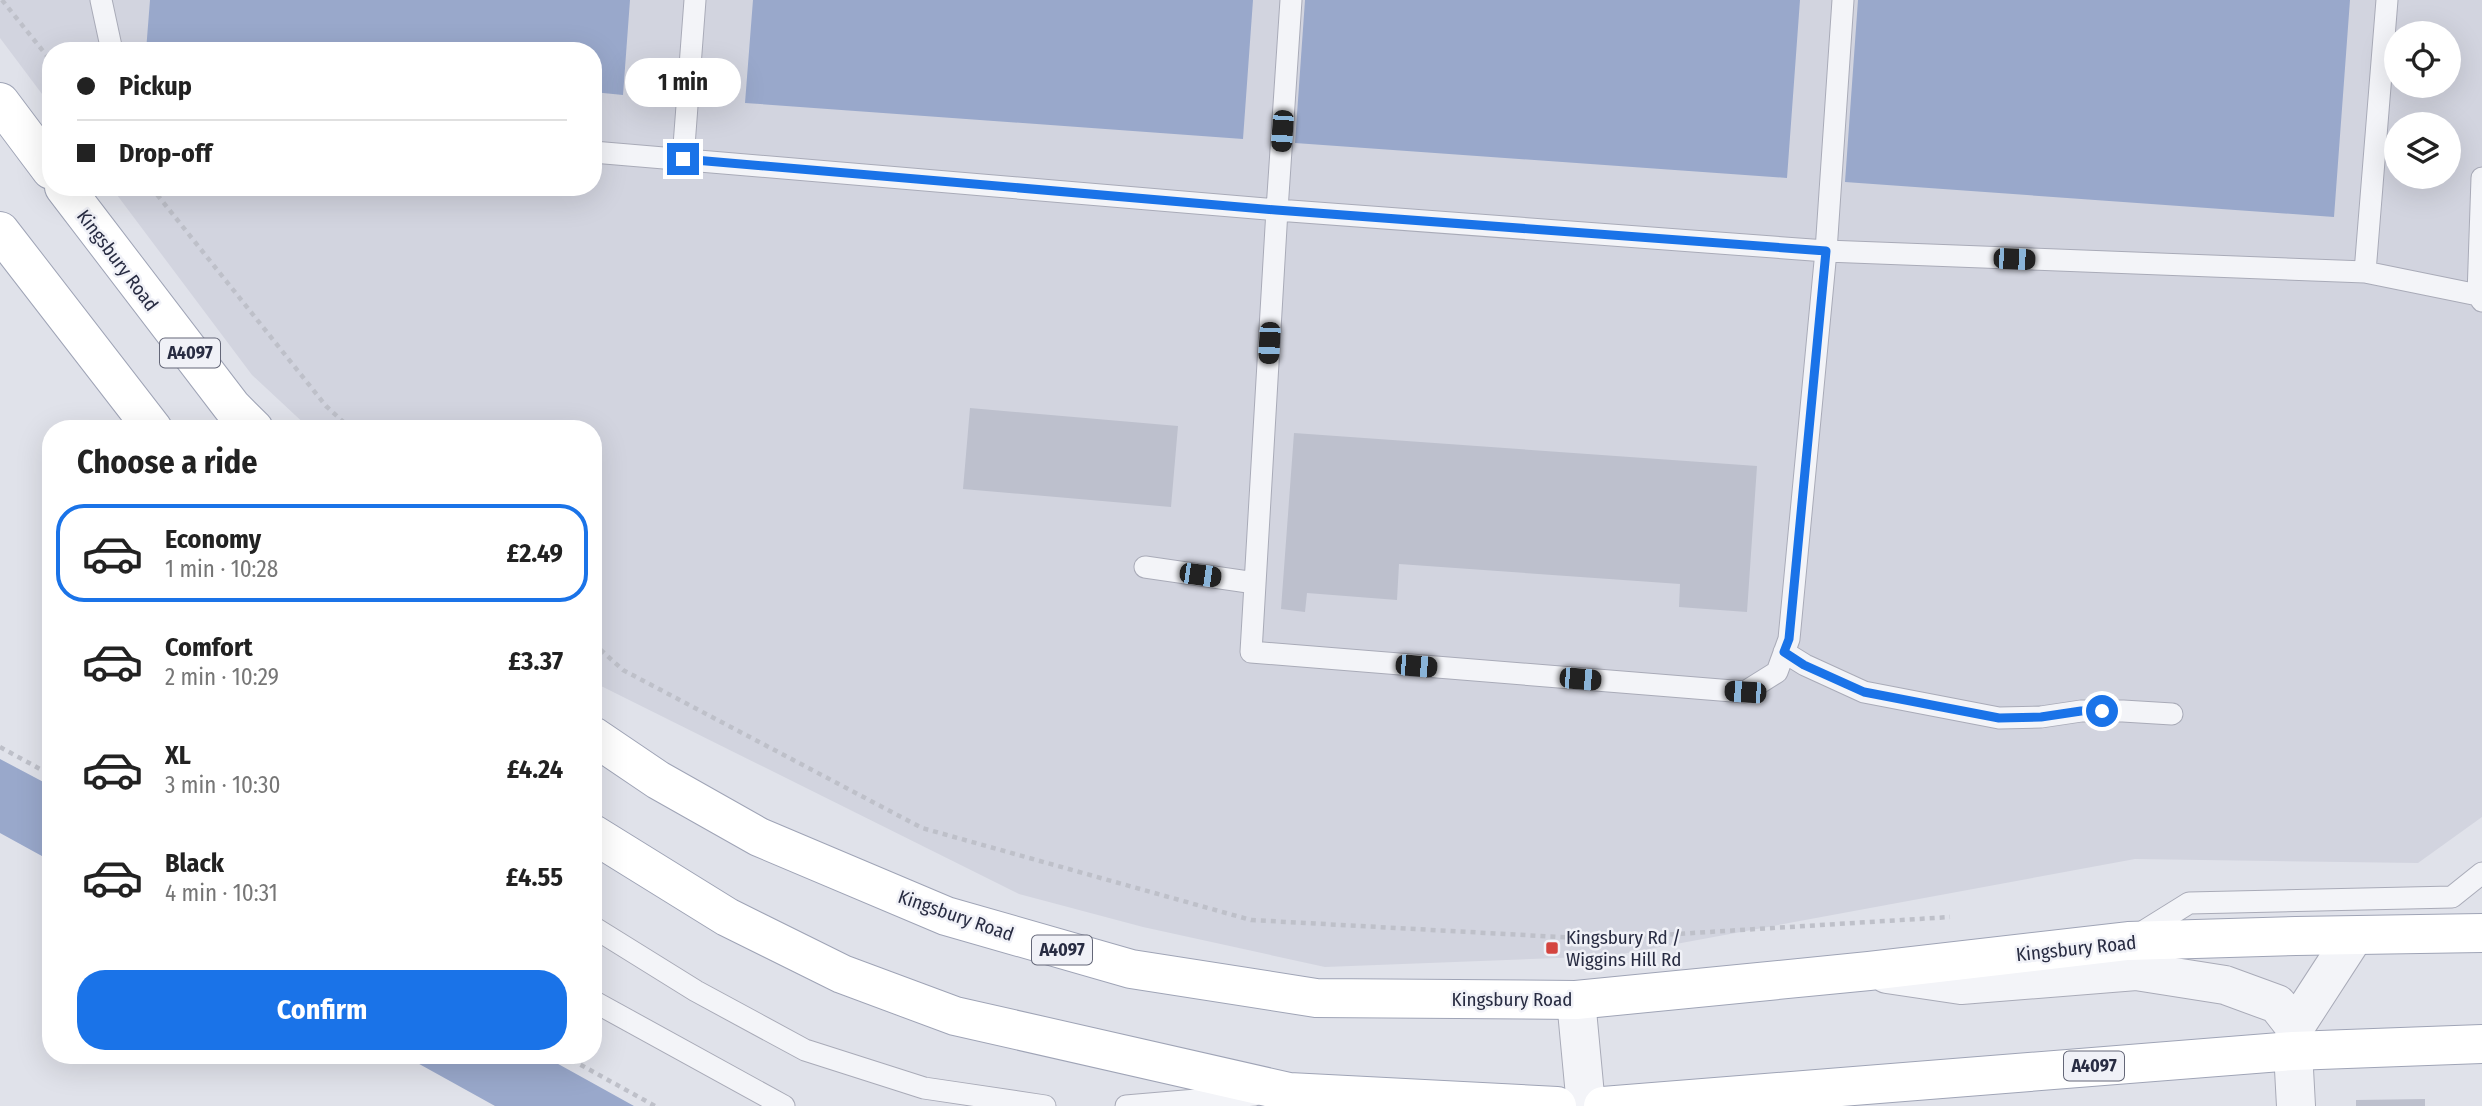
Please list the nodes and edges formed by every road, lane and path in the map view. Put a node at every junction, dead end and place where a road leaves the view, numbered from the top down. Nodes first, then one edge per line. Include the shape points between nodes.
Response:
1 (2, 0) edge
2 (101, 0) edge
3 (695, 0) edge
4 (1291, 0) edge
5 (1843, 0) edge
6 (2387, 0) edge
7 (110, 42) edge
8 (42, 50) edge
9 (0, 103) edge
10 (602, 153) edge
11 (42, 158) edge
12 (683, 159) junction
13 (2482, 177) edge
14 (71, 196) edge
15 (158, 196) edge
16 (1276, 210) junction
17 (0, 232) edge
18 (1826, 251) junction
19 (2365, 272) junction
20 (2480, 298) edge
21 (146, 420) edge
22 (246, 420) edge
23 (341, 420) edge
24 (1145, 567) dead end
25 (1255, 583) junction
26 (602, 651) edge
27 (1784, 652) junction
28 (2172, 714) dead end
29 (602, 742) edge
30 (0, 747) edge
31 (42, 770) edge
32 (602, 840) edge
33 (2482, 873) edge
34 (1954, 917) dead end
35 (602, 933) edge
36 (2482, 933) edge
37 (2354, 936) junction
38 (2128, 941) junction
39 (1869, 971) junction
40 (1576, 1000) junction
41 (602, 1006) edge
42 (2294, 1039) junction
43 (2482, 1044) edge
44 (579, 1064) edge
45 (1289, 1092) junction
46 (958, 1100) edge
47 (655, 1106) edge
48 (783, 1106) edge
49 (1045, 1106) edge
50 (1126, 1106) edge
51 (1557, 1106) edge
52 (1586, 1106) edge
53 (1603, 1106) edge
54 (2296, 1106) edge

1 - 8 path
2 - 7 lane
3 - 12 lane
4 - 16 lane
5 - 18 lane
6 - 19 lane
9 - 11 main road
10 - 12 lane
12 - 16 lane
13 - 20 lane
14 - 22 main road, Kingsbury Road / A4097
15 - 23 path
16 - 18 lane
16 - 25 lane
17 - 21 main road
18 - 19 lane
18 - 27 lane via 1789,639
19 - 20 lane
24 - 25 lane
25 - 27 lane via 1251,652 1745,692 1777,672
26 - 34 path via 623,670 922,828 1251,920 1596,939
27 - 28 lane via 1864,692 1999,718 2123,710
29 - 40 main road, Kingsbury Road / A4097 via 759,837 946,916 1131,969 1316,998
30 - 31 path
32 - 45 main road via 727,917 842,974 955,1016
33 - 38 lane via 2452,897 2189,902
35 - 46 lane via 805,1050
36 - 37 main road, Kingsbury Road / A4097
37 - 38 main road, Kingsbury Road / A4097
37 - 42 street
38 - 39 main road, Kingsbury Road / A4097
39 - 40 main road, Kingsbury Road / A4097
39 - 42 street via 1961,985 2136,971 2225,985 2277,1004
40 - 52 street
41 - 48 lane
42 - 43 main road, A4097
42 - 53 main road, A4097
42 - 54 street
44 - 47 path
45 - 50 lane
45 - 51 main road
46 - 49 lane

